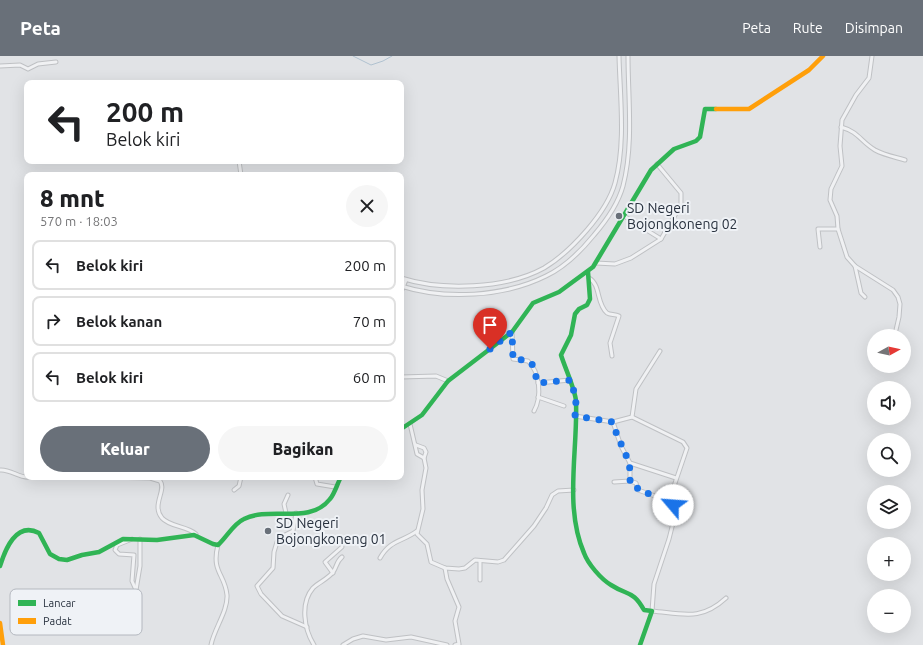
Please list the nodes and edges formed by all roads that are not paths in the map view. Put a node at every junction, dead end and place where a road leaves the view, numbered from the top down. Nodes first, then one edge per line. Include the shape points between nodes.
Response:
1 (619, 56) edge
2 (628, 56) edge
3 (823, 56) edge
4 (872, 56) edge
5 (56, 62) dead end
6 (0, 66) edge
7 (841, 127) junction
8 (905, 160) dead end
9 (657, 164) junction
10 (624, 216) junction
11 (838, 229) junction
12 (661, 239) junction
13 (820, 247) dead end
14 (596, 263) junction
15 (855, 266) junction
16 (588, 275) junction
17 (406, 280) joint
18 (404, 284) edge
19 (404, 287) edge
20 (866, 297) dead end
21 (896, 329) edge
22 (512, 332) junction
23 (660, 350) dead end
24 (612, 356) dead end
25 (404, 377) edge
26 (571, 380) junction
27 (448, 381) junction
28 (538, 383) junction
29 (538, 398) junction
30 (564, 406) dead end
31 (534, 411) dead end
32 (575, 416) junction
33 (632, 417) junction
34 (613, 422) junction
35 (410, 424) junction
36 (404, 427) edge
37 (416, 445) junction
38 (424, 458) junction
39 (630, 463) junction
40 (0, 470) edge
41 (24, 477) edge
42 (676, 478) junction
43 (157, 480) edge
44 (240, 480) edge
45 (316, 480) edge
46 (339, 480) edge
47 (630, 481) junction
48 (614, 482) dead end
49 (335, 487) junction
50 (234, 490) dead end
51 (574, 490) junction
52 (288, 495) dead end
53 (672, 502) junction
54 (286, 513) junction
55 (296, 513) junction
56 (417, 531) junction
57 (199, 536) junction
58 (132, 539) junction
59 (140, 540) junction
60 (218, 545) junction
61 (342, 546) dead end
62 (342, 557) dead end
63 (380, 558) dead end
64 (480, 561) junction
65 (0, 566) edge
66 (445, 568) junction
67 (333, 573) junction
68 (480, 580) dead end
69 (136, 589) edge
70 (136, 589) edge
71 (726, 598) dead end
72 (652, 611) junction
73 (0, 623) edge
74 (307, 627) junction
75 (431, 644) edge
76 (3, 645) edge
77 (211, 645) edge
78 (314, 645) edge
79 (343, 645) edge
80 (447, 645) edge
81 (455, 645) edge
82 (640, 645) edge

1 - 17 street via 620,157 615,184 594,221 567,252 543,268 493,283 451,286
2 - 19 street via 628,158 623,187 615,206 587,243 571,259 547,276 519,286 494,291 452,294
3 - 9 street via 809,70 749,109 705,109 702,132 698,140 677,147
4 - 7 street via 868,78 845,114
5 - 6 street via 38,64 28,69 20,64
7 - 8 street via 855,132 882,153
7 - 11 street via 842,166 830,195 837,216
9 - 10 street via 646,176
9 - 12 street via 681,193 682,199
10 - 12 street
10 - 14 street
11 - 13 street via 818,229
11 - 15 street via 847,257
12 - 14 street via 615,264
14 - 16 street
15 - 20 street via 861,293
15 - 21 street via 889,287 898,297 900,304
16 - 22 street via 533,303
16 - 24 street via 597,288 608,314 619,316 610,343
16 - 26 street via 590,299 574,314 571,335 561,355
17 - 18 street
22 - 27 street
22 - 28 street via 513,359 526,360 532,364
23 - 33 street via 636,389
25 - 27 street via 436,376
26 - 28 street
26 - 32 street via 576,400
27 - 35 street via 422,415
28 - 29 street
29 - 30 street
29 - 31 street
32 - 34 street
32 - 51 street
33 - 34 street
33 - 42 street via 683,442 687,448
34 - 39 street
35 - 36 street
35 - 37 street
37 - 38 street via 417,455
37 - 38 street via 425,449
38 - 56 street via 426,468 422,490 423,508
39 - 42 street
39 - 47 street
40 - 41 street via 11,470
42 - 53 street
43 - 57 street via 162,486 158,506 162,519 189,529
44 - 50 street
45 - 49 street via 317,484
46 - 49 street
47 - 48 street
47 - 53 street via 636,483 638,490
49 - 55 street via 330,498 320,508
51 - 64 street via 558,491 552,495 534,526 504,560
51 - 72 street via 577,530 586,558 609,584 638,599 644,610
52 - 54 street via 284,504
53 - 72 street via 672,527 654,584
54 - 55 street
54 - 60 street via 248,516
55 - 74 street via 293,531 280,538 275,546 273,568 257,586 261,594 282,616
56 - 63 street via 395,542
56 - 66 street via 418,536 427,544 431,562
57 - 59 street
57 - 60 street via 213,545
58 - 59 street
58 - 65 street via 113,542 98,552 67,560 48,553 39,532 19,532 11,538 5,548
58 - 70 street via 117,545 115,550 119,554 134,555 132,580
59 - 69 street via 140,566
60 - 77 street via 215,564 227,597
61 - 67 street via 325,562
62 - 67 street
64 - 66 street via 475,560 464,568
64 - 68 street
66 - 81 street via 459,607 454,621 458,644
67 - 74 street via 314,587 306,602
71 - 72 street via 712,610 700,614
72 - 82 street via 651,620 642,634
73 - 76 street
74 - 78 street
75 - 79 street via 411,637 386,640 363,636
75 - 80 street

